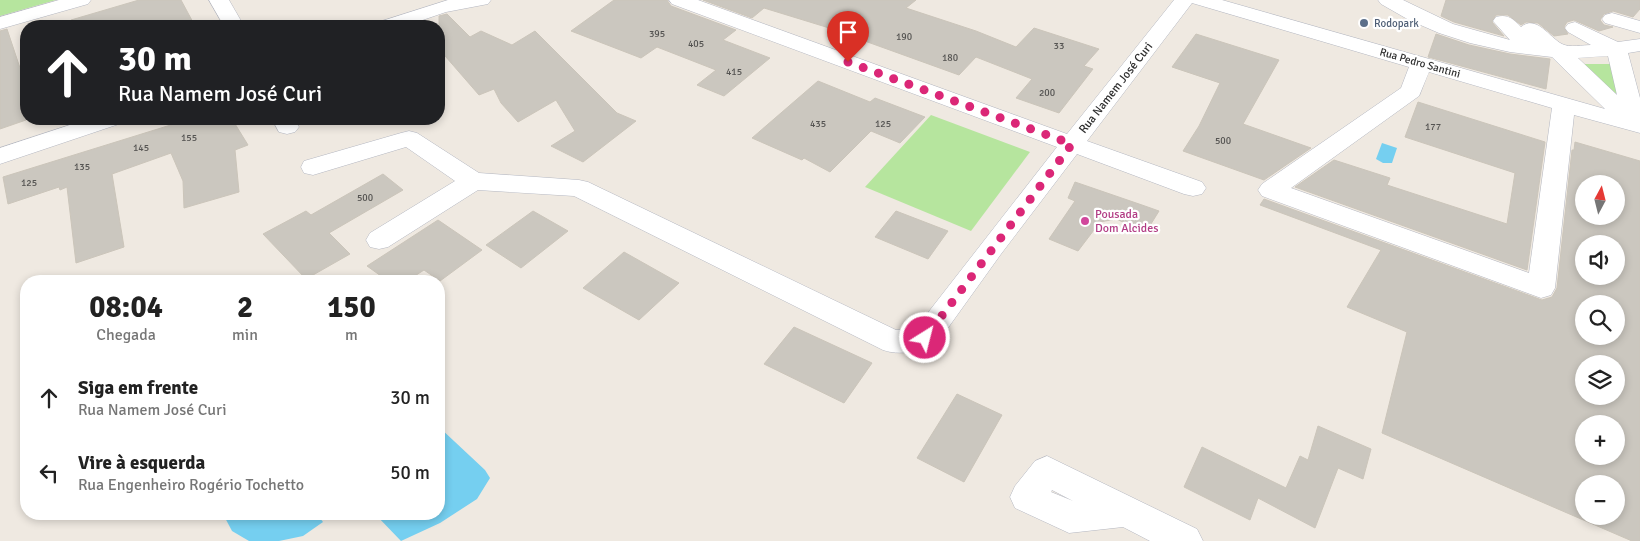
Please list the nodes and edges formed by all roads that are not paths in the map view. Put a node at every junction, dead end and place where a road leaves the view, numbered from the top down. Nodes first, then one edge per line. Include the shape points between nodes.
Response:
1 (81, 0) edge
2 (220, 0) edge
3 (481, 0) edge
4 (679, 0) edge
5 (1184, 0) edge
6 (1200, 0) edge
7 (1389, 0) edge
8 (1412, 7) edge
9 (1627, 12) edge
10 (1483, 19) junction
11 (231, 20) edge
12 (405, 20) edge
13 (0, 23) edge
14 (1640, 27) edge
15 (1530, 28) dead end
16 (1554, 28) dead end
17 (1474, 38) junction
18 (1502, 44) junction
19 (1640, 45) edge
20 (1534, 50) junction
21 (1617, 50) junction
22 (1559, 52) junction
23 (1585, 52) junction
24 (1420, 63) junction
25 (1564, 104) junction
26 (93, 125) edge
27 (1638, 125) edge
28 (1072, 144) junction
29 (0, 156) edge
30 (313, 166) dead end
31 (473, 180) junction
32 (1193, 188) dead end
33 (379, 240) dead end
34 (1126, 511) dead end
35 (1185, 541) edge

1 - 13 street
2 - 11 street
3 - 12 street
4 - 28 street
5 - 28 street, Rua Namem José Curi
6 - 24 street, Rua Pedro Santini
7 - 8 street
8 - 17 street via 1438,15
9 - 14 street
10 - 17 street
10 - 18 street
10 - 20 street
15 - 22 street
16 - 23 street
17 - 18 street
18 - 20 street
19 - 21 street
19 - 21 street via 1584,27
20 - 22 street
21 - 23 street
21 - 27 street
22 - 23 street
22 - 27 street
24 - 25 street, Rua Pedro Santini
24 - 25 street via 1412,91 1271,190 1541,288
25 - 27 street, Rua Pedro Santini
26 - 29 street
28 - 31 street, Rua Namem José Curi via 925,338 893,342 579,188
28 - 32 street
30 - 31 street via 409,138
31 - 33 street
34 - 35 street

